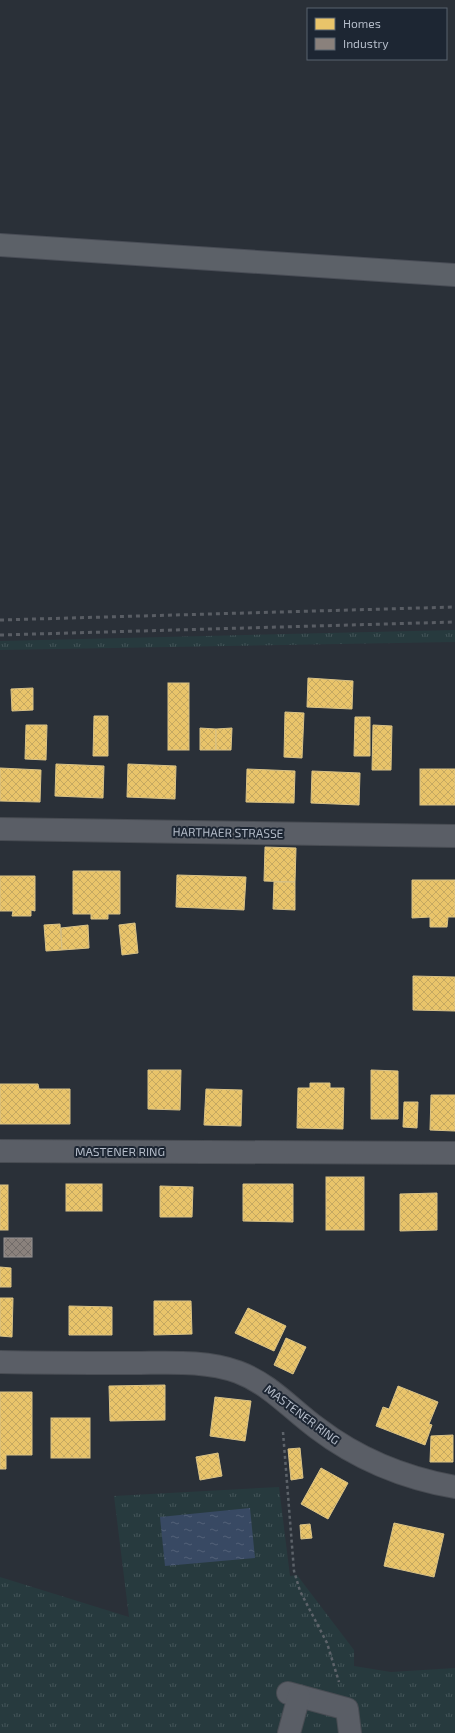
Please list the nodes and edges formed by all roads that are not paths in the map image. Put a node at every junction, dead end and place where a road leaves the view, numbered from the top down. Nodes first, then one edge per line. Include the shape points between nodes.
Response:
1 (0, 245) edge
2 (455, 275) edge
3 (0, 829) edge
4 (455, 836) edge
5 (0, 1151) edge
6 (455, 1153) edge
7 (0, 1362) edge
8 (455, 1488) edge
9 (289, 1733) edge
10 (350, 1733) edge

1 - 2 main road
3 - 4 street, HARTHAER STRASSE
5 - 6 street, MASTENER RING
7 - 8 street, MASTENER RING via 202,1363 239,1372 271,1390 317,1428 349,1450 391,1471
9 - 10 street via 294,1694 347,1709

